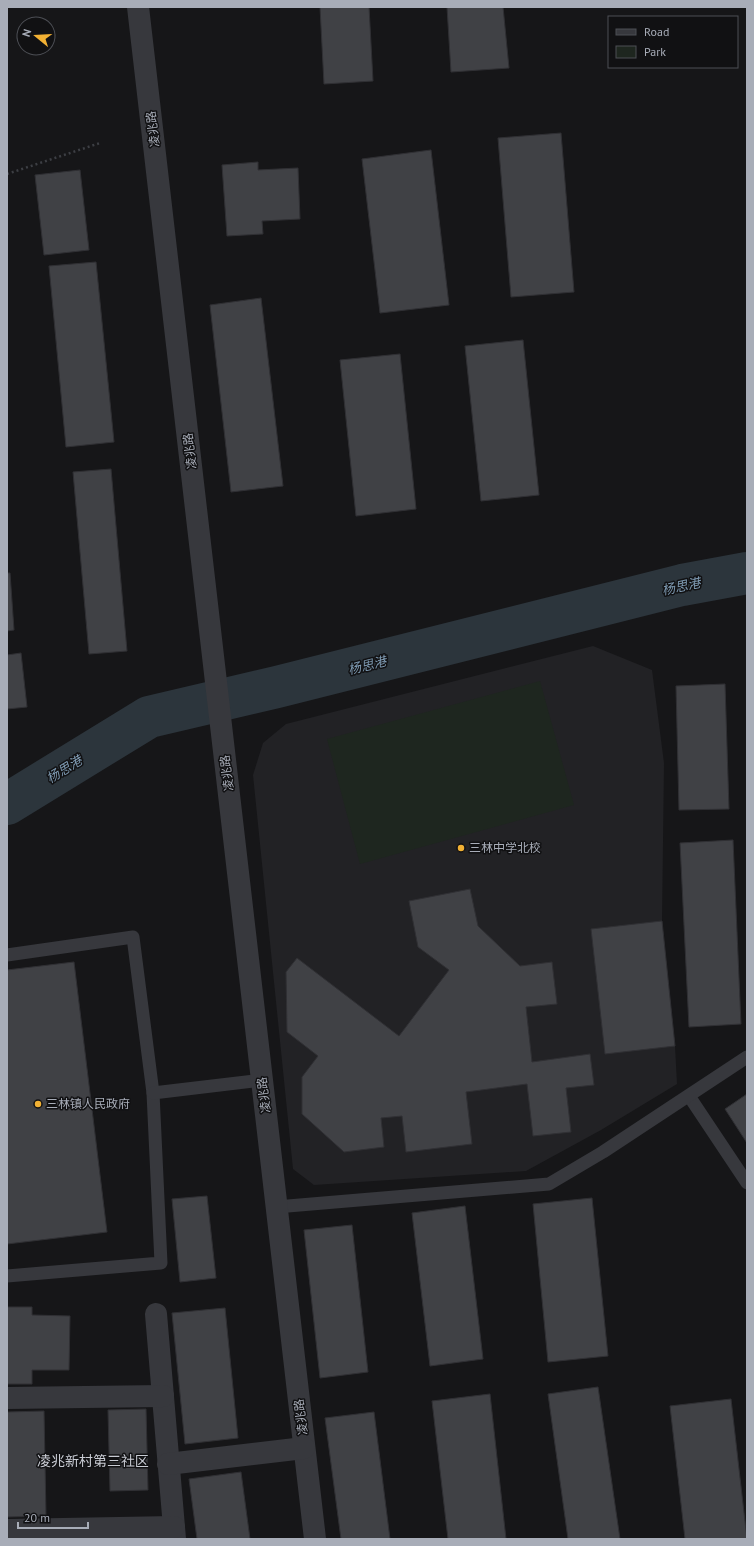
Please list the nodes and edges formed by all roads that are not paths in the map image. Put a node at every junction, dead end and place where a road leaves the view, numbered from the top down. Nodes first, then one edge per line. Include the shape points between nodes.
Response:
1 (138, 7) edge
2 (7, 955) edge
3 (747, 1057) edge
4 (262, 1080) junction
5 (153, 1093) junction
6 (689, 1096) junction
7 (747, 1183) edge
8 (276, 1207) junction
9 (7, 1276) edge
10 (156, 1314) dead end
11 (163, 1396) junction
12 (7, 1398) edge
13 (304, 1448) junction
14 (168, 1464) junction
15 (20, 1533) edge
16 (174, 1533) edge
17 (315, 1539) edge

1 - 4 street, 凌兆路
2 - 5 lane via 133,937
3 - 6 lane
4 - 5 lane
4 - 8 street, 凌兆路
5 - 9 lane via 161,1263
6 - 7 lane
6 - 8 lane via 549,1184
8 - 13 street, 凌兆路
10 - 11 street
11 - 12 street
11 - 14 street
13 - 14 street
13 - 17 street, 凌兆路
14 - 16 street
15 - 16 street

